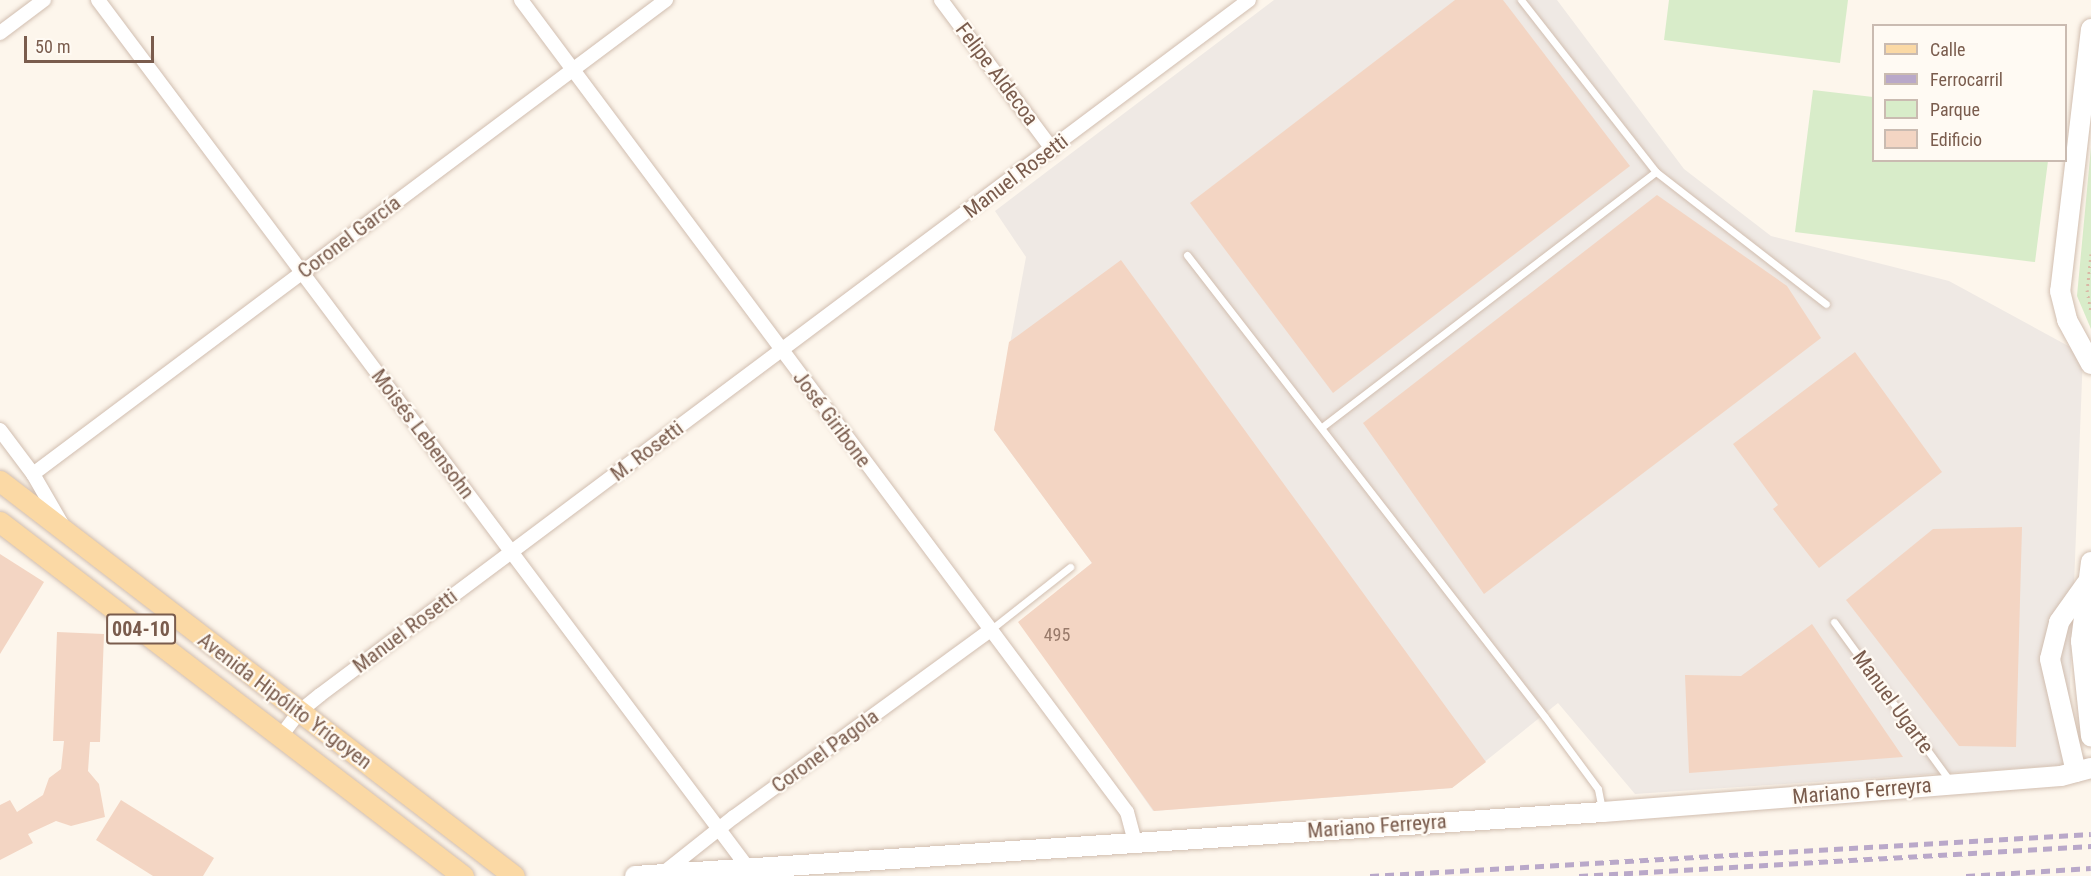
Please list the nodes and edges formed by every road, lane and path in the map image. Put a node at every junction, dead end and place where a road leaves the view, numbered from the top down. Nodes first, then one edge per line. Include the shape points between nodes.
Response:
1 (44, 0) edge
2 (98, 0) edge
3 (521, 0) edge
4 (666, 0) edge
5 (941, 0) edge
6 (1249, 0) edge
7 (1521, 0) edge
8 (2091, 29) edge
9 (0, 33) edge
10 (573, 69) junction
11 (1052, 149) junction
12 (1656, 172) junction
13 (2091, 254) edge
14 (1187, 255) dead end
15 (302, 272) junction
16 (1826, 304) dead end
17 (2091, 312) edge
18 (781, 350) junction
19 (2091, 364) edge
20 (1322, 427) junction
21 (0, 430) edge
22 (33, 474) junction
23 (0, 481) edge
24 (0, 522) edge
25 (67, 533) junction
26 (512, 551) junction
27 (2091, 562) edge
28 (1070, 567) dead end
29 (2086, 584) junction
30 (1834, 622) dead end
31 (990, 630) junction
32 (2081, 641) junction
33 (2051, 644) junction
34 (299, 712) junction
35 (281, 736) junction
36 (2091, 736) edge
37 (2084, 770) edge
38 (1952, 783) junction
39 (1603, 812) junction
40 (719, 828) junction
41 (1135, 842) junction
42 (748, 868) junction
43 (661, 875) edge
44 (463, 876) edge
45 (514, 876) edge
46 (635, 876) edge

1 - 9 street
2 - 15 street, Moisés Lebensohn
3 - 10 street, José Giribone
4 - 10 street, Coronel García
5 - 11 street, Felipe Aldecoa
6 - 11 street, Manuel Rosetti
7 - 12 lane
8 - 19 street via 2060,291 2067,320
10 - 15 street, Coronel García
10 - 18 street, José Giribone
11 - 18 street, Manuel Rosetti
12 - 16 lane
12 - 20 lane
13 - 17 path via 2087,290
14 - 20 lane
15 - 22 street, Coronel García
15 - 26 street, Moisés Lebensohn
18 - 26 street, M. Rosetti
18 - 31 street, José Giribone
20 - 39 lane via 1598,789
21 - 22 street
22 - 25 street
23 - 25 main road, Avenida Hipólito Yrigoyen / 004-10
24 - 35 main road, Avenida Hipólito Yrigoyen / 004-10
25 - 34 main road, Avenida Hipólito Yrigoyen / 004-10
26 - 34 street, Manuel Rosetti
26 - 40 street, Moisés Lebensohn
27 - 29 street
28 - 31 lane
29 - 32 street
29 - 33 street via 2059,622
30 - 38 lane, Manuel Ugarte
31 - 40 street, Coronel Pagola
31 - 41 street, José Giribone via 1127,812
32 - 33 street via 2069,633 2055,637
32 - 36 street
33 - 37 street via 2052,678
34 - 35 street
34 - 45 main road, Avenida Hipólito Yrigoyen / 004-10
35 - 44 main road, Avenida Hipólito Yrigoyen / 004-10
37 - 38 street, Mariano Ferreyra
38 - 39 street, Mariano Ferreyra
39 - 41 street, Mariano Ferreyra
40 - 42 street, Moisés Lebensohn
40 - 43 street, Coronel Pagola
41 - 42 street, Mariano Ferreyra
42 - 43 street, Mariano Ferreyra
43 - 46 street, Mariano Ferreyra

